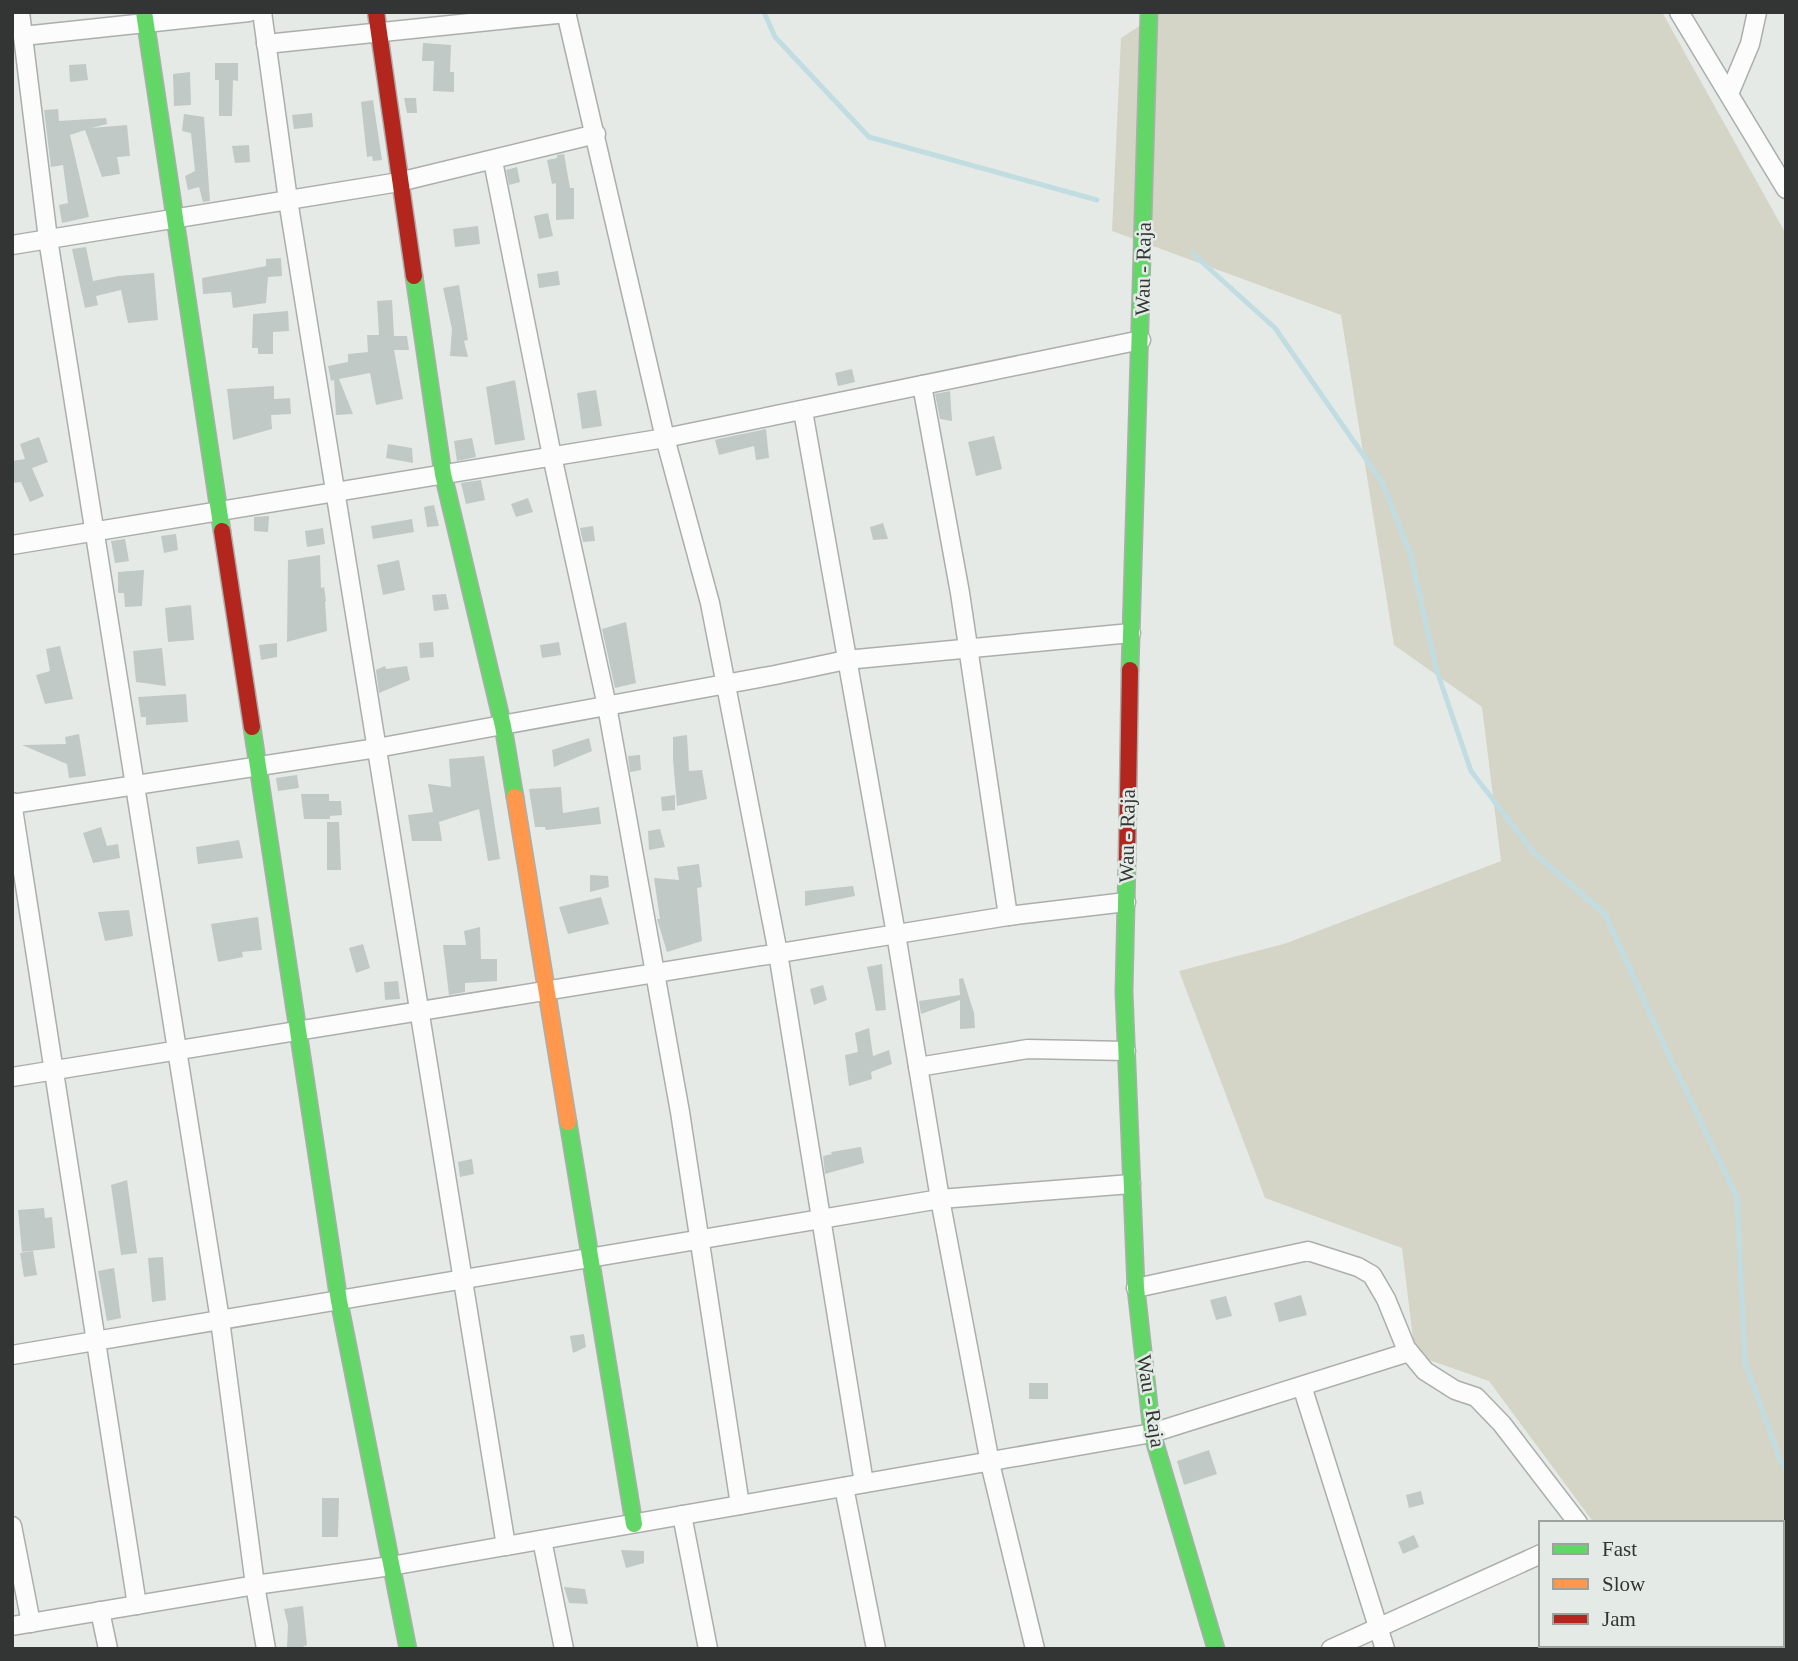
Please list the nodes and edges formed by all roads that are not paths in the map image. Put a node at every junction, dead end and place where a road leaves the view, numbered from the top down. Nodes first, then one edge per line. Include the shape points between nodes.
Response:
1 (20, 12) edge
2 (249, 12) edge
3 (262, 12) edge
4 (376, 12) edge
5 (1149, 12) edge
6 (1679, 12) edge
7 (1757, 12) edge
8 (567, 13) edge
9 (145, 18) edge
10 (379, 33) junction
11 (23, 36) junction
12 (266, 44) junction
13 (1729, 94) junction
14 (596, 134) junction
15 (1777, 159) edge
16 (494, 161) junction
17 (399, 181) junction
18 (1786, 189) edge
19 (288, 200) junction
20 (175, 218) junction
21 (48, 239) junction
22 (12, 245) edge
23 (1141, 340) junction
24 (922, 385) junction
25 (803, 411) junction
26 (665, 438) junction
27 (552, 456) junction
28 (443, 474) junction
29 (336, 492) junction
30 (220, 511) junction
31 (94, 531) junction
32 (12, 545) edge
33 (1131, 633) junction
34 (967, 648) junction
35 (846, 660) junction
36 (724, 684) junction
37 (607, 706) junction
38 (503, 726) junction
39 (377, 748) junction
40 (258, 766) junction
41 (135, 785) junction
42 (12, 803) edge
43 (1126, 902) junction
44 (1007, 916) junction
45 (896, 934) junction
46 (779, 953) junction
47 (655, 973) junction
48 (545, 991) junction
49 (420, 1011) junction
50 (298, 1030) junction
51 (177, 1050) junction
52 (1126, 1051) junction
53 (918, 1067) junction
54 (54, 1070) junction
55 (12, 1077) edge
56 (1131, 1184) junction
57 (940, 1199) junction
58 (822, 1220) junction
59 (698, 1241) junction
60 (590, 1259) junction
61 (463, 1280) junction
62 (1136, 1288) junction
63 (339, 1301) junction
64 (220, 1320) junction
65 (96, 1341) junction
66 (1409, 1352) junction
67 (12, 1355) edge
68 (1302, 1386) junction
69 (1152, 1433) junction
70 (990, 1463) junction
71 (864, 1483) junction
72 (844, 1487) junction
73 (740, 1505) junction
74 (682, 1515) junction
75 (1576, 1521) edge
76 (634, 1524) junction
77 (12, 1526) edge
78 (542, 1539) junction
79 (506, 1546) junction
80 (1539, 1555) edge
81 (391, 1566) junction
82 (255, 1585) junction
83 (137, 1605) junction
84 (100, 1611) junction
85 (31, 1623) junction
86 (12, 1626) edge
87 (1378, 1628) junction
88 (108, 1649) edge
89 (266, 1649) edge
90 (408, 1649) edge
91 (564, 1649) edge
92 (708, 1649) edge
93 (876, 1649) edge
94 (1035, 1649) edge
95 (1216, 1649) edge
96 (1331, 1649) edge
97 (1385, 1649) edge

1 - 11 street
2 - 9 street
3 - 12 street
4 - 10 street
5 - 23 street, Wau - Raja
6 - 13 street
7 - 13 street via 1751,44
8 - 10 street
8 - 14 street
9 - 11 street
9 - 20 street
10 - 12 street
10 - 17 street
11 - 21 street
12 - 19 street
13 - 15 street
14 - 16 street
14 - 26 street
15 - 18 street
16 - 17 street
16 - 27 street
17 - 19 street
17 - 28 street
19 - 20 street
19 - 29 street
20 - 21 street
20 - 30 street
21 - 22 street
21 - 31 street
23 - 24 street
23 - 33 street, Wau - Raja
24 - 25 street
24 - 34 street
25 - 26 street
25 - 35 street
26 - 27 street
26 - 36 street via 710,603
27 - 28 street
27 - 37 street
28 - 29 street
28 - 38 street
29 - 30 street
29 - 39 street
30 - 31 street
30 - 40 street
31 - 32 street
31 - 41 street
33 - 34 street
33 - 43 street, Wau - Raja
34 - 35 street
34 - 44 street
35 - 36 street
35 - 45 street
36 - 37 street
36 - 46 street
37 - 38 street
37 - 47 street
38 - 39 street
38 - 48 street
39 - 40 street
39 - 49 street
40 - 41 street
40 - 50 street
41 - 42 street
41 - 51 street
42 - 54 street
43 - 44 street
43 - 52 street, Wau - Raja
44 - 45 street
45 - 46 street
45 - 53 street
46 - 47 street
46 - 58 street
47 - 48 street
47 - 59 street
48 - 49 street
48 - 60 street
49 - 50 street
49 - 61 street
50 - 51 street
50 - 63 street
51 - 54 street
51 - 64 street
52 - 53 street via 1028,1049
52 - 56 street, Wau - Raja
53 - 57 street
54 - 55 street
54 - 65 street
56 - 57 street
56 - 62 street, Wau - Raja
57 - 58 street
57 - 70 street
58 - 59 street
58 - 71 street
59 - 60 street
59 - 73 street
60 - 61 street
60 - 76 street
61 - 63 street
61 - 79 street
62 - 66 street via 1308,1251 1372,1275
62 - 69 street, Wau - Raja
63 - 64 street
63 - 81 street
64 - 65 street
64 - 82 street
65 - 67 street
65 - 83 street
66 - 68 street
66 - 75 street via 1425,1371 1476,1397
68 - 69 street
68 - 87 street
69 - 70 street
69 - 95 street, Wau - Raja
70 - 71 street
70 - 94 street
71 - 72 street
72 - 73 street
72 - 93 street
73 - 74 street
74 - 76 street
74 - 92 street
76 - 78 street
77 - 85 street
78 - 79 street
78 - 91 street
79 - 81 street
80 - 87 street
81 - 82 street
81 - 90 street
82 - 83 street
82 - 89 street
83 - 84 street
84 - 85 street
84 - 88 street
85 - 86 street
87 - 96 street
87 - 97 street

